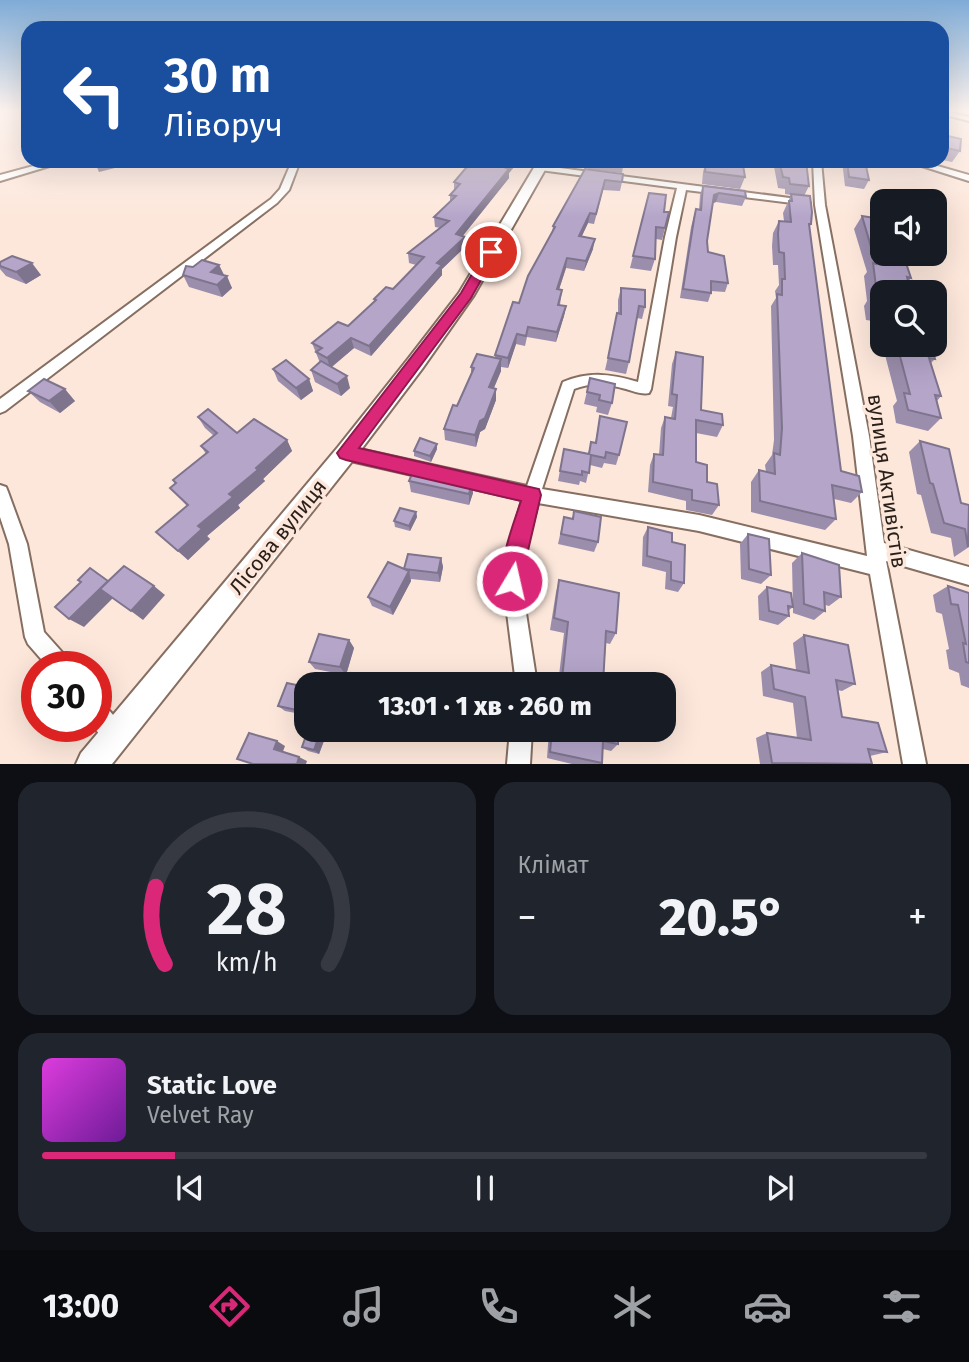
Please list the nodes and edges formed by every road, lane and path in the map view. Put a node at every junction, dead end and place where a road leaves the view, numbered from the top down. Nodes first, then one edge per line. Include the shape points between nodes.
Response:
1 (36, 168) edge
2 (293, 168) edge
3 (540, 168) edge
4 (566, 168) edge
5 (817, 168) edge
6 (934, 168) edge
7 (0, 178) edge
8 (969, 178) edge
9 (682, 187) junction
10 (820, 205) junction
11 (0, 407) edge
12 (346, 453) junction
13 (0, 492) edge
14 (532, 495) junction
15 (877, 558) junction
16 (969, 576) edge
17 (48, 651) edge
18 (524, 672) edge
19 (112, 732) edge
20 (115, 736) junction
21 (520, 742) edge
22 (92, 764) edge
23 (518, 764) edge
24 (915, 764) edge

1 - 7 street
2 - 11 street via 274,201
3 - 12 street, Лісова вулиця via 467,295
4 - 9 street
5 - 10 street, вулиця Активістів
6 - 8 street
9 - 10 street
9 - 14 street via 644,389 583,378 568,386
10 - 15 street, вулиця Активістів via 861,436
12 - 14 street
12 - 20 street, Лісова вулиця
13 - 17 street via 18,544 35,637
14 - 15 street
14 - 18 street via 512,581
15 - 16 street
15 - 24 street, вулиця Активістів
19 - 20 street
20 - 22 street, Лісова вулиця
21 - 23 street

